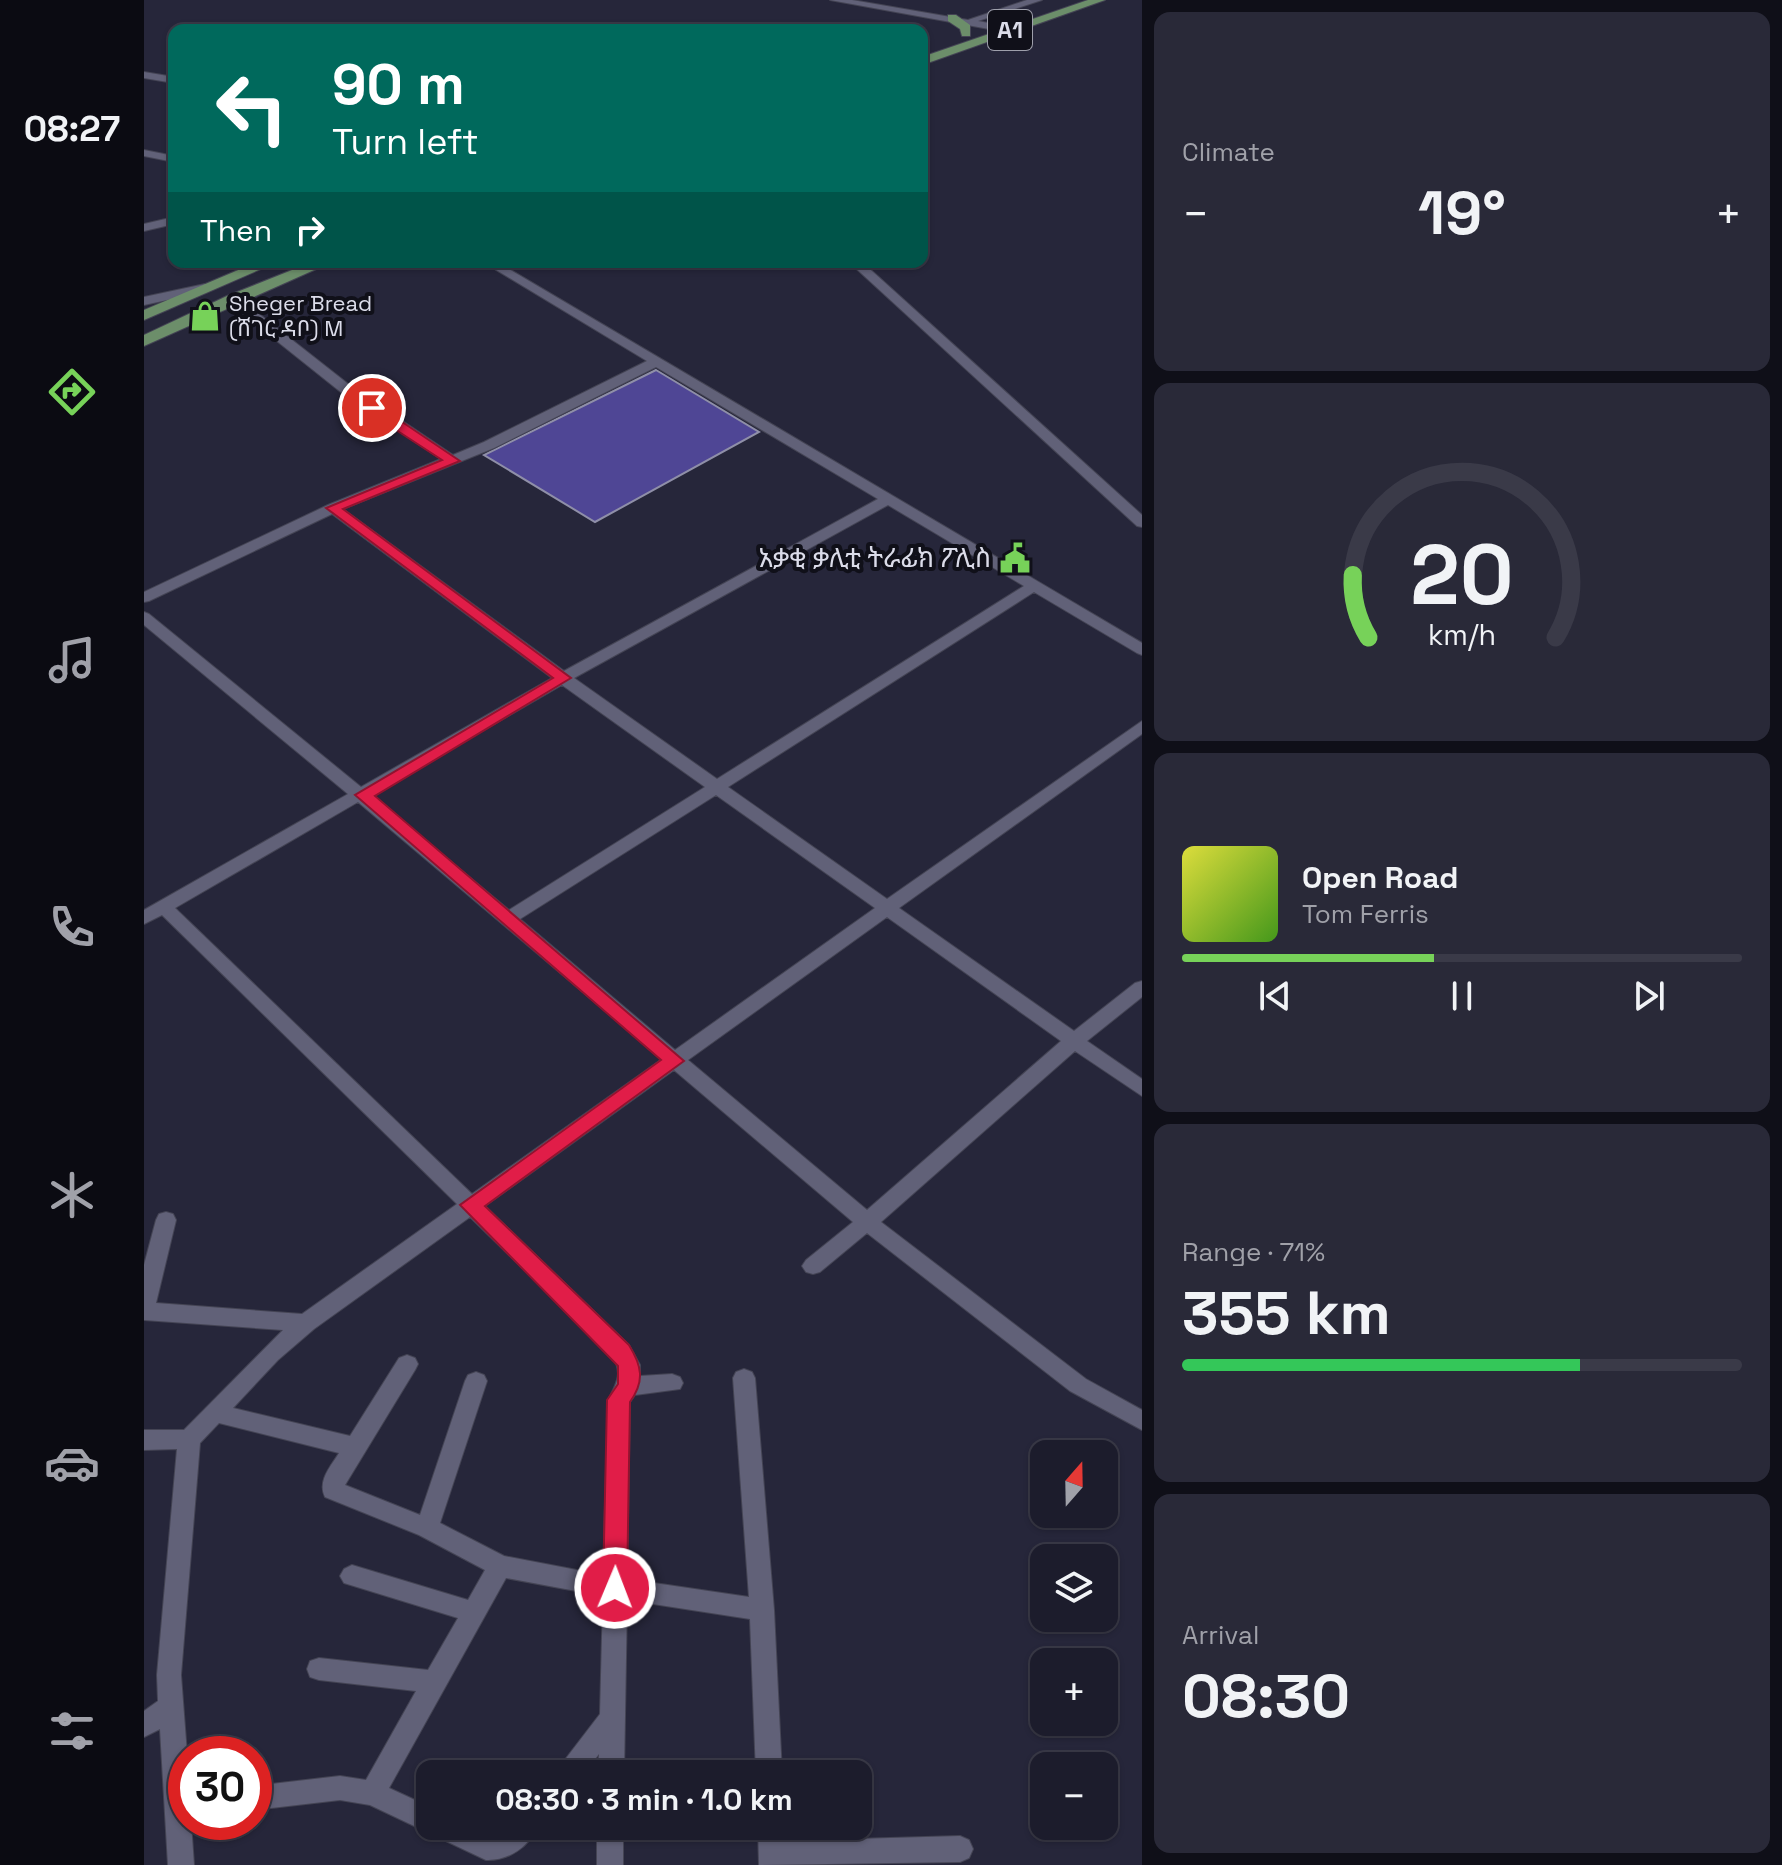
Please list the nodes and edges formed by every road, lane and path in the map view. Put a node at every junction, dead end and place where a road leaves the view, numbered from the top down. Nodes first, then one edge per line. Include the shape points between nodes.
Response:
1 (835, 0) edge
2 (1037, 0) edge
3 (1059, 0) edge
4 (1099, 0) edge
5 (952, 18) joint
6 (989, 25) junction
7 (968, 27) junction
8 (1011, 30) junction
9 (928, 45) edge
10 (928, 59) edge
11 (144, 75) edge
12 (168, 79) edge
13 (144, 153) edge
14 (168, 158) edge
15 (168, 222) edge
16 (144, 228) edge
17 (254, 268) edge
18 (310, 268) edge
19 (499, 268) edge
20 (862, 268) edge
21 (233, 276) junction
22 (205, 288) junction
23 (232, 299) junction
24 (144, 301) edge
25 (144, 317) edge
26 (144, 341) edge
27 (655, 362) junction
28 (453, 461) junction
29 (890, 498) junction
30 (333, 508) junction
31 (1142, 523) edge
32 (1034, 586) junction
33 (144, 598) edge
34 (144, 617) edge
35 (1142, 650) edge
36 (563, 678) junction
37 (1142, 726) edge
38 (718, 787) junction
39 (363, 795) junction
40 (164, 907) junction
41 (885, 908) junction
42 (144, 918) edge
43 (506, 920) junction
44 (1142, 987) edge
45 (1074, 1041) junction
46 (675, 1061) junction
47 (1142, 1089) edge
48 (471, 1205) junction
49 (166, 1220) dead end
50 (867, 1222) junction
51 (813, 1266) dead end
52 (144, 1309) edge
53 (306, 1323) junction
54 (407, 1364) dead end
55 (744, 1378) dead end
56 (476, 1381) dead end
57 (672, 1383) dead end
58 (629, 1386) junction
59 (217, 1413) junction
60 (1142, 1421) edge
61 (189, 1439) junction
62 (144, 1440) edge
63 (355, 1447) junction
64 (427, 1528) junction
65 (500, 1566) junction
66 (352, 1576) dead end
67 (615, 1588) junction
68 (762, 1610) junction
69 (473, 1612) junction
70 (319, 1669) dead end
71 (434, 1682) junction
72 (170, 1707) junction
73 (611, 1719) junction
74 (144, 1725) edge
75 (173, 1736) edge
76 (578, 1760) edge
77 (611, 1760) edge
78 (768, 1760) edge
79 (372, 1793) junction
80 (272, 1795) edge
81 (416, 1813) edge
82 (181, 1840) edge
83 (470, 1840) edge
84 (513, 1840) edge
85 (610, 1840) edge
86 (771, 1840) edge
87 (960, 1849) dead end
88 (772, 1860) edge
89 (181, 1865) edge
90 (610, 1865) edge

1 - 5 street
2 - 7 street
3 - 6 main road, A1
4 - 8 main road, A1
5 - 7 main road
6 - 7 main road, A1
6 - 8 street
7 - 9 main road, A1
8 - 10 main road, A1
11 - 12 street
13 - 14 street
15 - 16 street
17 - 21 main road
18 - 23 main road
19 - 27 street
20 - 31 street
21 - 22 main road
21 - 23 main road
22 - 24 street
22 - 25 main road
23 - 25 main road
23 - 26 main road
23 - 28 street via 347,390
27 - 28 street
27 - 29 street
28 - 30 street
29 - 32 street
29 - 36 street
30 - 33 street
30 - 36 street
32 - 35 street
32 - 38 street
34 - 39 street
36 - 38 street
36 - 39 street
37 - 41 street
38 - 41 street
38 - 43 street
39 - 40 street
39 - 43 street
40 - 42 street
40 - 48 street
41 - 45 street
41 - 46 street
43 - 46 street
44 - 45 street
45 - 47 street
45 - 50 street
46 - 48 street
46 - 50 street
48 - 53 street
48 - 58 street via 621,1351 629,1365
49 - 52 street
50 - 51 street
50 - 60 street via 1078,1385
52 - 53 street
53 - 59 street
54 - 63 street
55 - 68 street
56 - 64 street
57 - 58 street
58 - 67 street via 619,1400
59 - 61 street
59 - 63 street
61 - 62 street
61 - 72 street
63 - 64 street via 333,1490
64 - 65 street
65 - 67 street
65 - 69 street
66 - 69 street
67 - 68 street
67 - 73 street
68 - 78 street
69 - 71 street
70 - 71 street
71 - 79 street
72 - 74 street
72 - 75 street
73 - 76 street
73 - 77 street
79 - 80 street via 317,1789
79 - 81 street
82 - 89 street
83 - 84 street via 499,1849
85 - 90 street
86 - 88 street
87 - 88 street

